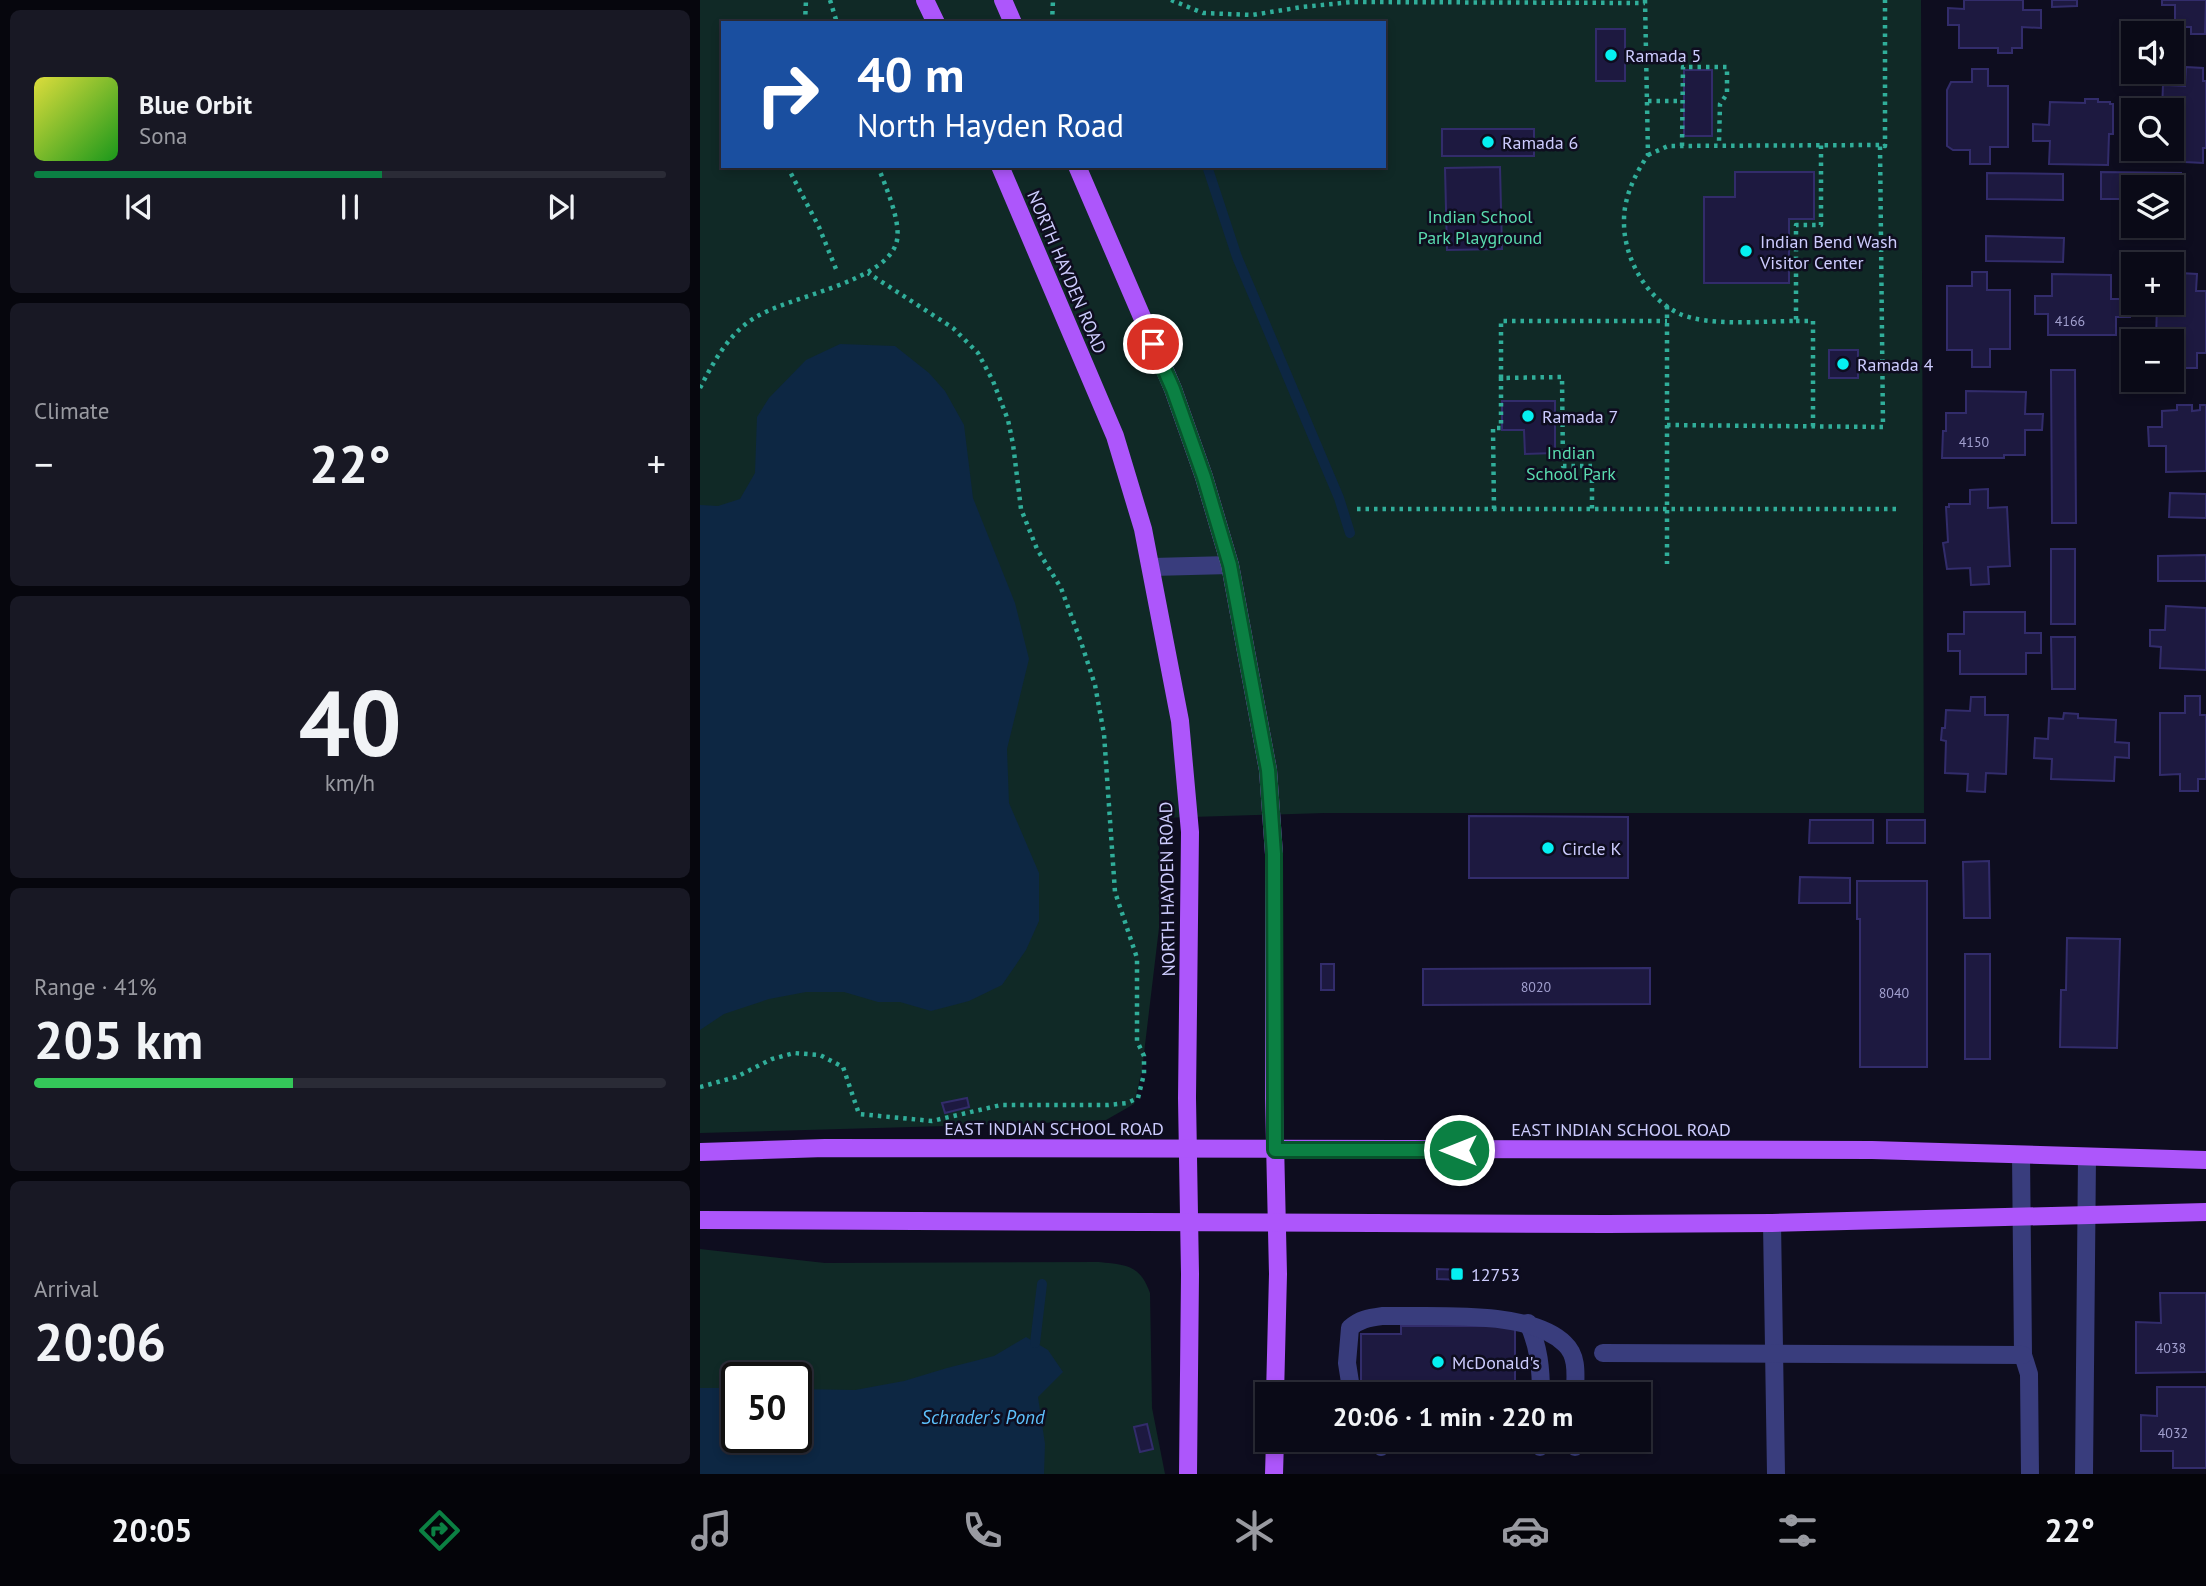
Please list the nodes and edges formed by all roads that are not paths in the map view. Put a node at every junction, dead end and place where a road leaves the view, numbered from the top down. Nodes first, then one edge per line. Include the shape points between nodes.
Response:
1 (925, 0) edge
2 (1003, 0) edge
3 (935, 21) edge
4 (1012, 21) edge
5 (1001, 168) edge
6 (1077, 168) edge
7 (1230, 565) junction
8 (1152, 567) junction
9 (1189, 1149) junction
10 (1275, 1150) junction
11 (700, 1152) edge
12 (2021, 1155) junction
13 (2087, 1157) junction
14 (2206, 1160) edge
15 (2206, 1212) edge
16 (2086, 1216) junction
17 (2021, 1217) junction
18 (700, 1220) edge
19 (1189, 1223) junction
20 (1277, 1223) junction
21 (1772, 1223) junction
22 (1528, 1323) junction
23 (1603, 1353) dead end
24 (1775, 1354) junction
25 (2023, 1355) junction
26 (1275, 1382) edge
27 (1350, 1382) edge
28 (1541, 1382) edge
29 (1575, 1382) edge
30 (1275, 1452) edge
31 (1188, 1474) edge
32 (1274, 1474) edge
33 (1776, 1474) edge
34 (2030, 1474) edge
35 (2084, 1474) edge

1 - 3 main road
2 - 4 main road
5 - 8 main road, NORTH HAYDEN ROAD via 1115,436
6 - 7 main road via 1173,389
7 - 8 lane
7 - 10 main road via 1268,770 1274,854
8 - 9 main road, NORTH HAYDEN ROAD via 1180,720 1190,832
9 - 10 main road, EAST INDIAN SCHOOL ROAD
9 - 11 main road, EAST INDIAN SCHOOL ROAD
9 - 19 main road, NORTH HAYDEN ROAD
10 - 12 main road, EAST INDIAN SCHOOL ROAD via 1835,1149
10 - 20 main road
12 - 13 main road, EAST INDIAN SCHOOL ROAD
12 - 17 lane
13 - 14 main road, EAST INDIAN SCHOOL ROAD
13 - 16 lane
15 - 16 main road
16 - 17 main road
16 - 35 lane
17 - 21 main road
17 - 25 lane
18 - 19 main road
19 - 20 main road
19 - 31 main road, NORTH HAYDEN ROAD
20 - 21 main road
20 - 26 main road
21 - 24 lane
22 - 27 lane via 1367,1318 1350,1328
22 - 28 lane
22 - 29 lane via 1567,1344 1575,1362
23 - 24 lane
24 - 25 lane
24 - 33 lane
25 - 34 lane via 2029,1374
30 - 32 main road

